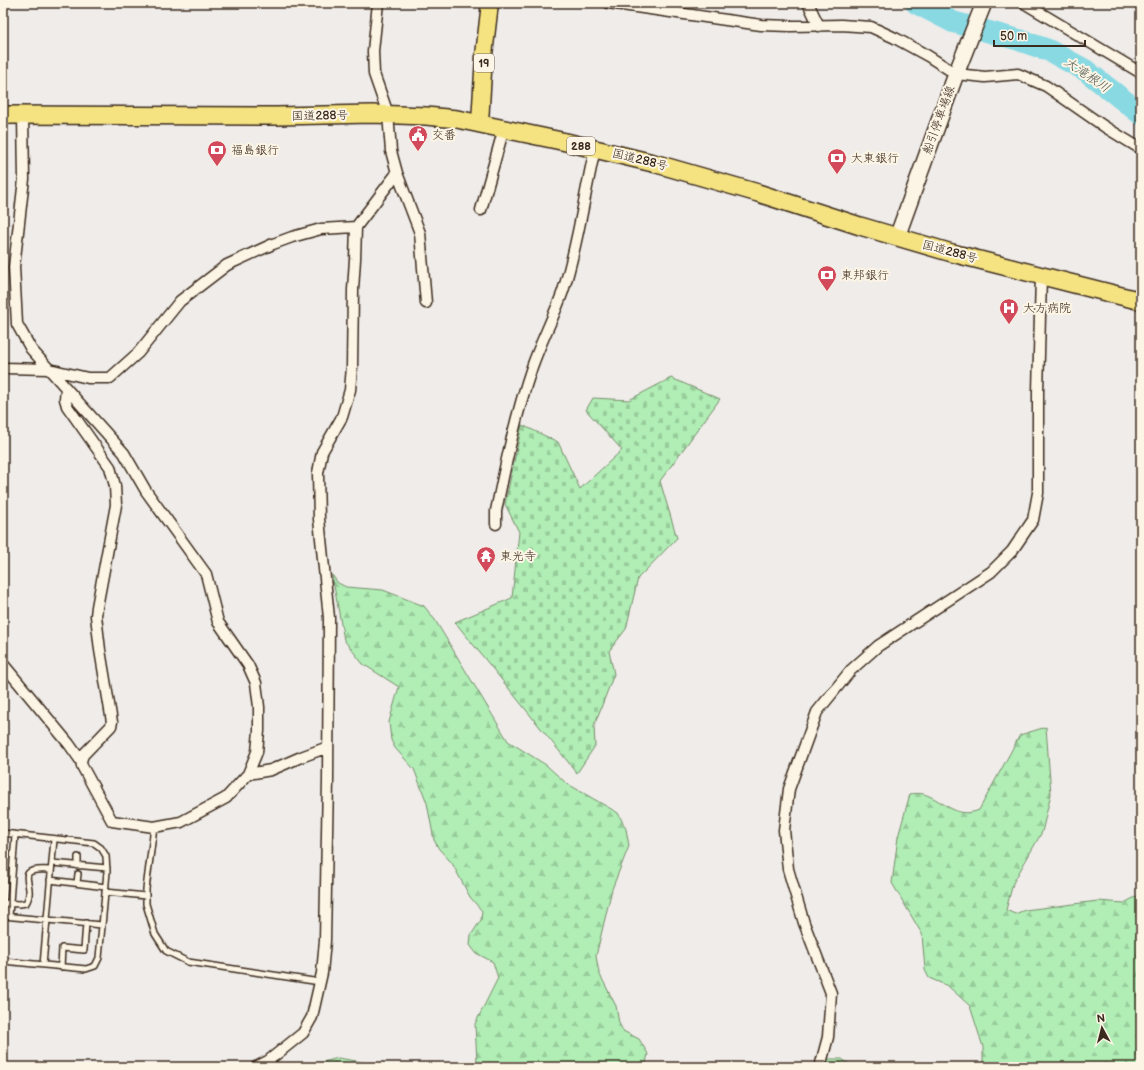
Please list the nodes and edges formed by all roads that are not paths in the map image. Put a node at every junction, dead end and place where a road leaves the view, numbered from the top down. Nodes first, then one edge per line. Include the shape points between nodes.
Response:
1 (378, 3) edge
2 (490, 3) edge
3 (608, 3) edge
4 (808, 3) edge
5 (984, 3) edge
6 (1024, 3) edge
7 (819, 26) junction
8 (958, 67) junction
9 (1141, 73) edge
10 (388, 114) junction
11 (3, 115) edge
12 (23, 116) junction
13 (480, 123) junction
14 (504, 128) junction
15 (595, 149) junction
16 (1141, 149) edge
17 (397, 173) junction
18 (481, 210) dead end
19 (356, 227) junction
20 (897, 237) junction
21 (1041, 276) junction
22 (1141, 301) edge
23 (426, 304) dead end
24 (3, 368) edge
25 (49, 369) junction
26 (66, 388) junction
27 (496, 524) dead end
28 (3, 664) edge
29 (328, 747) junction
30 (81, 761) junction
31 (248, 774) junction
32 (154, 827) junction
33 (3, 833) edge
34 (15, 834) junction
35 (54, 839) junction
36 (78, 857) dead end
37 (52, 863) junction
38 (78, 866) junction
39 (107, 868) junction
40 (51, 870) junction
41 (78, 874) dead end
42 (50, 880) junction
43 (77, 883) junction
44 (106, 889) junction
45 (146, 896) junction
46 (3, 903) edge
47 (9, 904) junction
48 (6, 916) edge
49 (47, 920) junction
50 (86, 924) junction
51 (102, 925) junction
52 (3, 961) edge
53 (43, 965) junction
54 (61, 967) junction
55 (320, 982) junction
56 (256, 1067) edge
57 (820, 1067) edge

1 - 10 street via 373,51 374,74
2 - 13 main road, 19
3 - 7 street via 761,25
4 - 7 street
5 - 8 main road, 船引停車場線
6 - 9 street
7 - 8 street via 870,27 928,56
8 - 16 street via 985,77 1018,74 1046,86
8 - 20 main road, 船引停車場線
10 - 12 highway, 国道288号 / 288
10 - 13 highway, 国道288号 / 288
10 - 17 street via 391,151
11 - 12 highway, 国道288号 / 288
12 - 25 street via 24,179 14,267 18,324 31,349
13 - 14 highway, 国道288号 / 288
14 - 15 highway, 国道288号 / 288
14 - 18 street
15 - 20 highway, 国道288号 / 288 via 709,178
15 - 27 street via 563,291 532,367 512,434 496,511
17 - 19 street
17 - 23 street via 420,233
19 - 25 street via 321,230 292,237 227,265 180,302 138,353 110,378 88,378
19 - 29 street via 350,390 342,417 322,452 318,474 319,519 329,618
20 - 21 highway, 国道288号 / 288
21 - 22 highway, 国道288号 / 288
21 - 57 street via 1038,493 1033,520 1012,551 991,572 878,646 851,670 817,712 789,789 784,830 788,869 804,924 830,993 828,1037
24 - 25 street
25 - 26 street
26 - 30 street via 67,406 110,467 116,495 96,616 112,722 83,755
26 - 31 street via 124,453 146,491 206,574 218,622 248,665 256,683 259,731 257,752
28 - 30 street
29 - 31 street via 271,770
29 - 55 street via 324,941
30 - 32 street via 112,821
31 - 32 street via 226,798 181,822
32 - 45 lane
33 - 34 lane
34 - 35 lane
34 - 47 lane
35 - 37 lane
35 - 39 lane via 94,843 106,856
36 - 38 lane
37 - 38 lane
37 - 40 lane
38 - 39 lane
39 - 44 lane
40 - 42 lane
40 - 47 lane via 39,869 29,873 29,898 26,903
41 - 43 lane
42 - 43 lane
42 - 49 lane
43 - 44 lane
44 - 45 lane
44 - 51 lane
45 - 55 lane via 155,934 166,952 188,962
46 - 47 lane
47 - 48 lane
48 - 49 lane
49 - 50 lane
49 - 53 lane
50 - 51 lane
50 - 54 lane via 84,950 62,948
51 - 54 lane via 99,958 95,966 86,969
52 - 53 lane
53 - 54 lane
55 - 56 street via 312,1016 303,1032 268,1061

